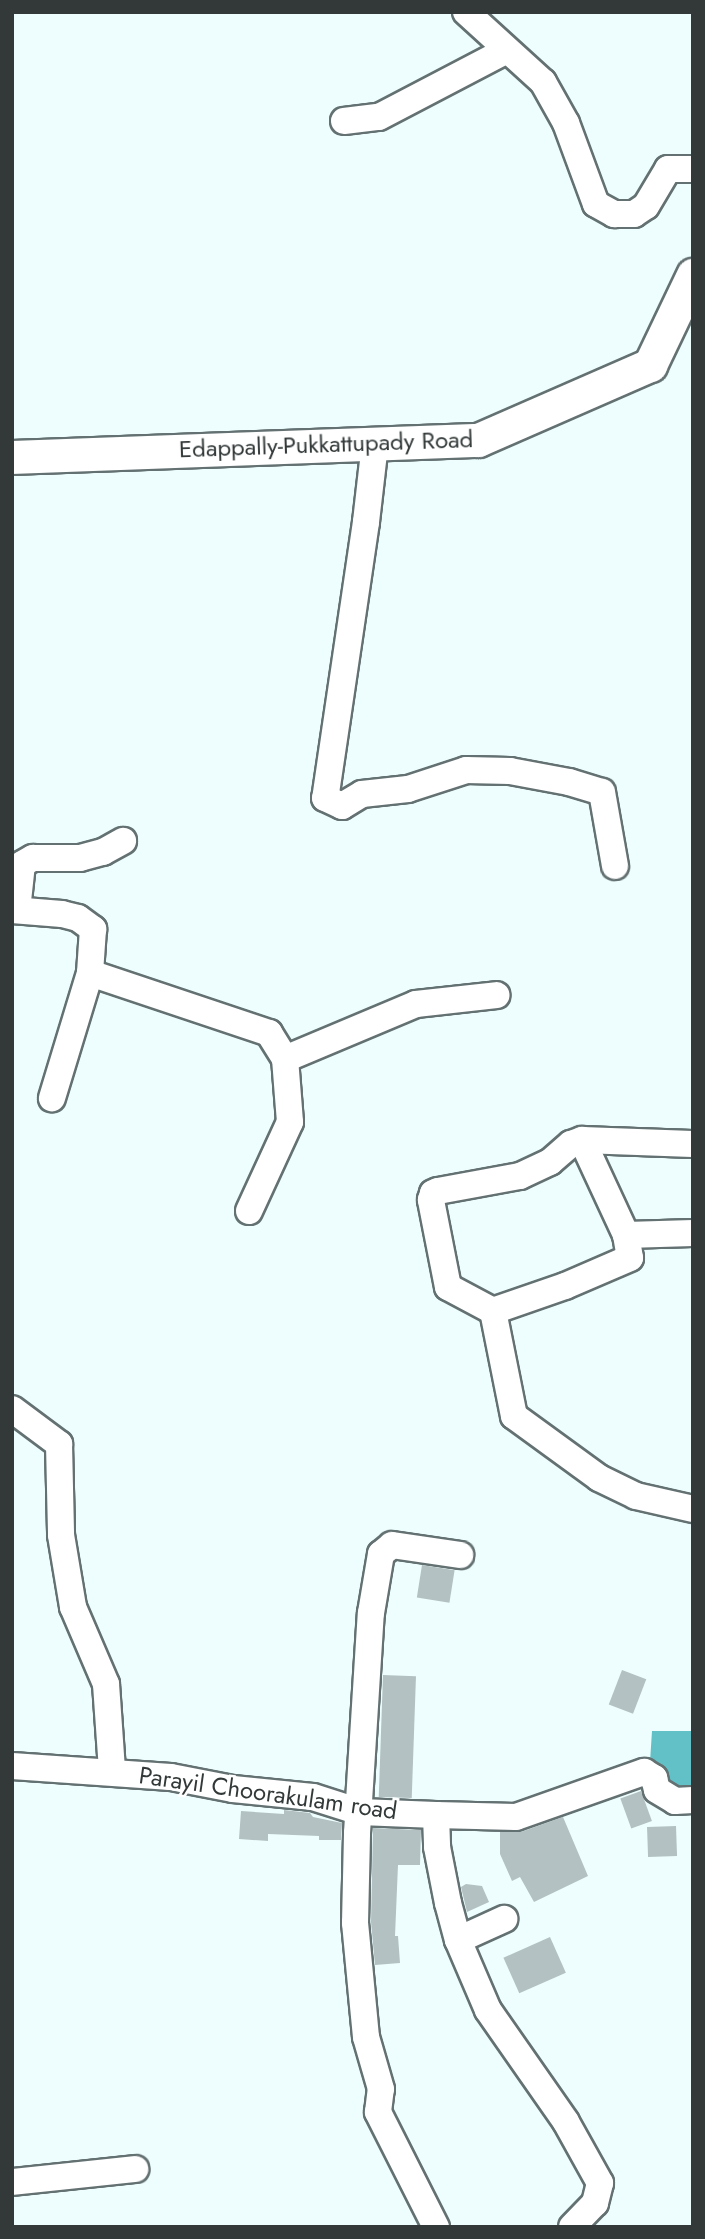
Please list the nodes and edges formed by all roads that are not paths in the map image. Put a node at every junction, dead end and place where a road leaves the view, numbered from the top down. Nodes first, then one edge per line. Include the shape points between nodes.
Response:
1 (466, 12) edge
2 (506, 50) junction
3 (344, 121) dead end
4 (693, 169) edge
5 (693, 275) edge
6 (375, 444) junction
7 (12, 457) edge
8 (123, 841) dead end
9 (615, 866) dead end
10 (14, 910) edge
11 (90, 973) junction
12 (497, 995) dead end
13 (285, 1059) junction
14 (52, 1098) dead end
15 (582, 1140) junction
16 (693, 1144) edge
17 (249, 1211) dead end
18 (693, 1233) edge
19 (626, 1235) junction
20 (493, 1311) junction
21 (12, 1409) edge
22 (693, 1509) edge
23 (460, 1555) dead end
24 (12, 1766) edge
25 (112, 1770) junction
26 (693, 1800) edge
27 (359, 1812) junction
28 (436, 1815) junction
29 (504, 1919) dead end
30 (458, 1940) junction
31 (135, 2169) dead end
32 (12, 2182) edge
33 (436, 2227) edge
34 (572, 2227) edge

1 - 2 street
2 - 3 street via 379,117
2 - 4 street via 543,82 566,122 596,204 614,214 634,214 646,206 668,169
5 - 6 main road, Edappally-Pukkattupady Road via 650,365 478,440
6 - 7 main road, Edappally-Pukkattupady Road
6 - 9 street via 325,798 342,806 362,794 408,789 466,770 569,782 602,792
8 - 10 street via 80,858 33,858 22,864
10 - 11 street via 62,914 93,929
11 - 13 street via 269,1033
11 - 14 street
12 - 13 street via 416,1004
13 - 17 street via 290,1122
15 - 16 street
15 - 19 street
15 - 20 street via 520,1176 433,1193 448,1287
18 - 19 street
19 - 20 street via 630,1258
20 - 22 street via 514,1416 599,1478 636,1496
21 - 25 street via 60,1444 61,1535 73,1607 106,1684
23 - 27 street via 392,1545 381,1554 371,1613
24 - 25 street, Parayil Choorakulam road
25 - 27 street, Parayil Choorakulam road via 313,1797
26 - 28 street via 675,1801 657,1790 654,1778 644,1772 516,1817
27 - 28 street, Parayil Choorakulam road
27 - 33 street via 355,1923 366,2037 381,2089 378,2112
28 - 30 street via 440,1871
29 - 30 street
30 - 34 street via 488,2010 566,2122 600,2183 595,2203
31 - 32 street

